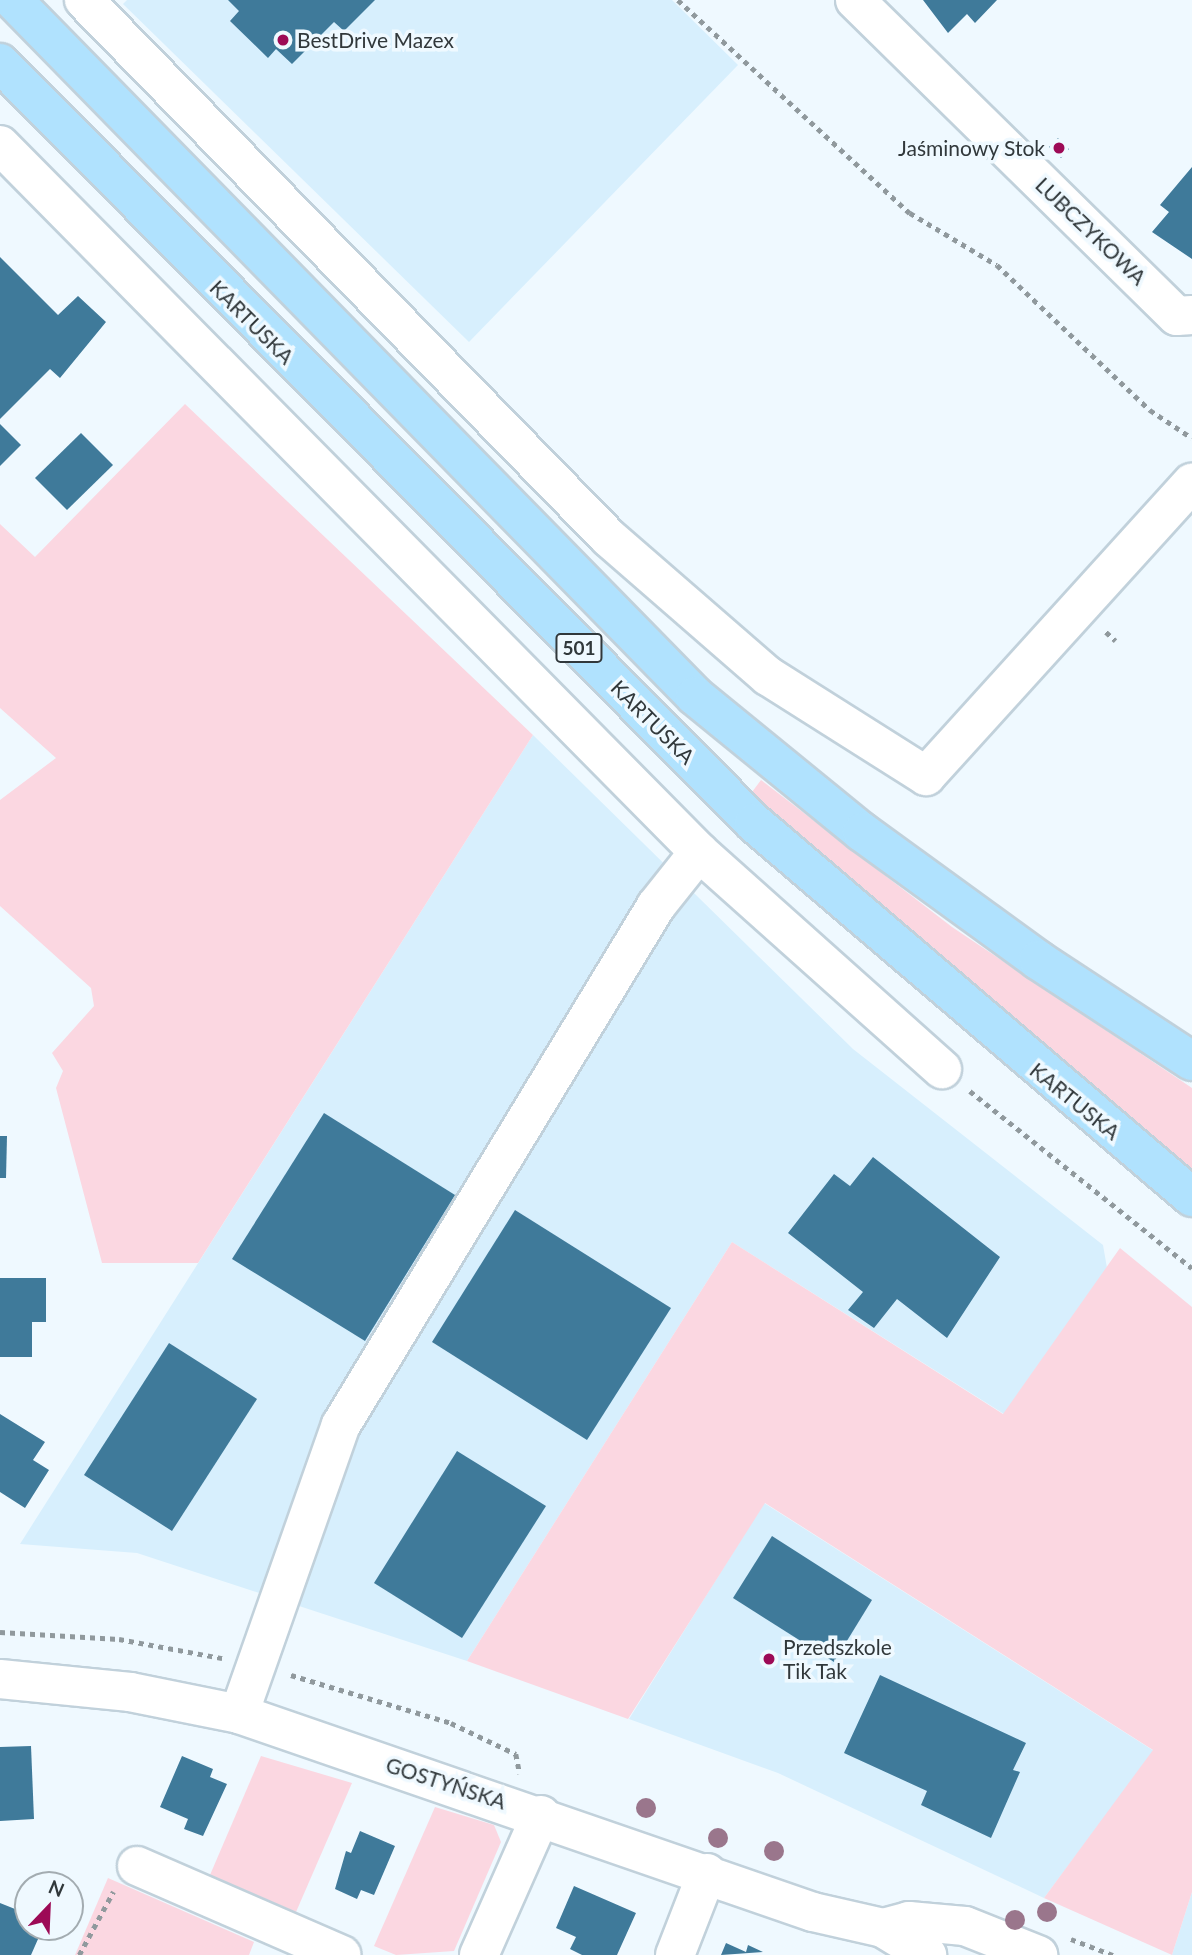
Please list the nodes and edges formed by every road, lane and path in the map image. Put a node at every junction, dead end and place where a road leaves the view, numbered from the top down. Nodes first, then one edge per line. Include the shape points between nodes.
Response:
1 (13, 0) edge
2 (84, 0) edge
3 (678, 0) edge
4 (855, 0) edge
5 (0, 63) edge
6 (0, 145) edge
7 (1184, 315) edge
8 (1192, 438) edge
9 (1192, 483) edge
10 (699, 852) junction
11 (1192, 1060) edge
12 (942, 1069) joint
13 (1192, 1197) edge
14 (1192, 1268) edge
15 (0, 1679) edge
16 (239, 1714) junction
17 (541, 1815) junction
18 (137, 1866) joint
19 (707, 1873) junction
20 (883, 1928) junction
21 (79, 1955) edge
22 (342, 1955) edge
23 (479, 1955) edge
24 (675, 1955) edge
25 (927, 1955) edge
26 (1038, 1955) edge

1 - 11 main road, 501 via 599,604 768,762 1027,952
2 - 9 street via 619,547 768,676 926,776
3 - 8 path via 910,213 997,265 1129,391
4 - 7 street, LUBCZYKOWA
5 - 13 main road, KARTUSKA / 501 via 754,823
6 - 10 street
10 - 12 street
10 - 16 street via 656,906 341,1425
12 - 14 path
15 - 16 street, GOSTYŃSKA via 130,1692
16 - 17 street, GOSTYŃSKA
17 - 19 street, GOSTYŃSKA
17 - 23 street
18 - 21 path via 101,1905
18 - 22 street
19 - 20 street, GOSTYŃSKA via 813,1912
19 - 24 street
20 - 25 street, GOSTYŃSKA
20 - 26 street, GOSTYŃSKA via 909,1921 965,1926

